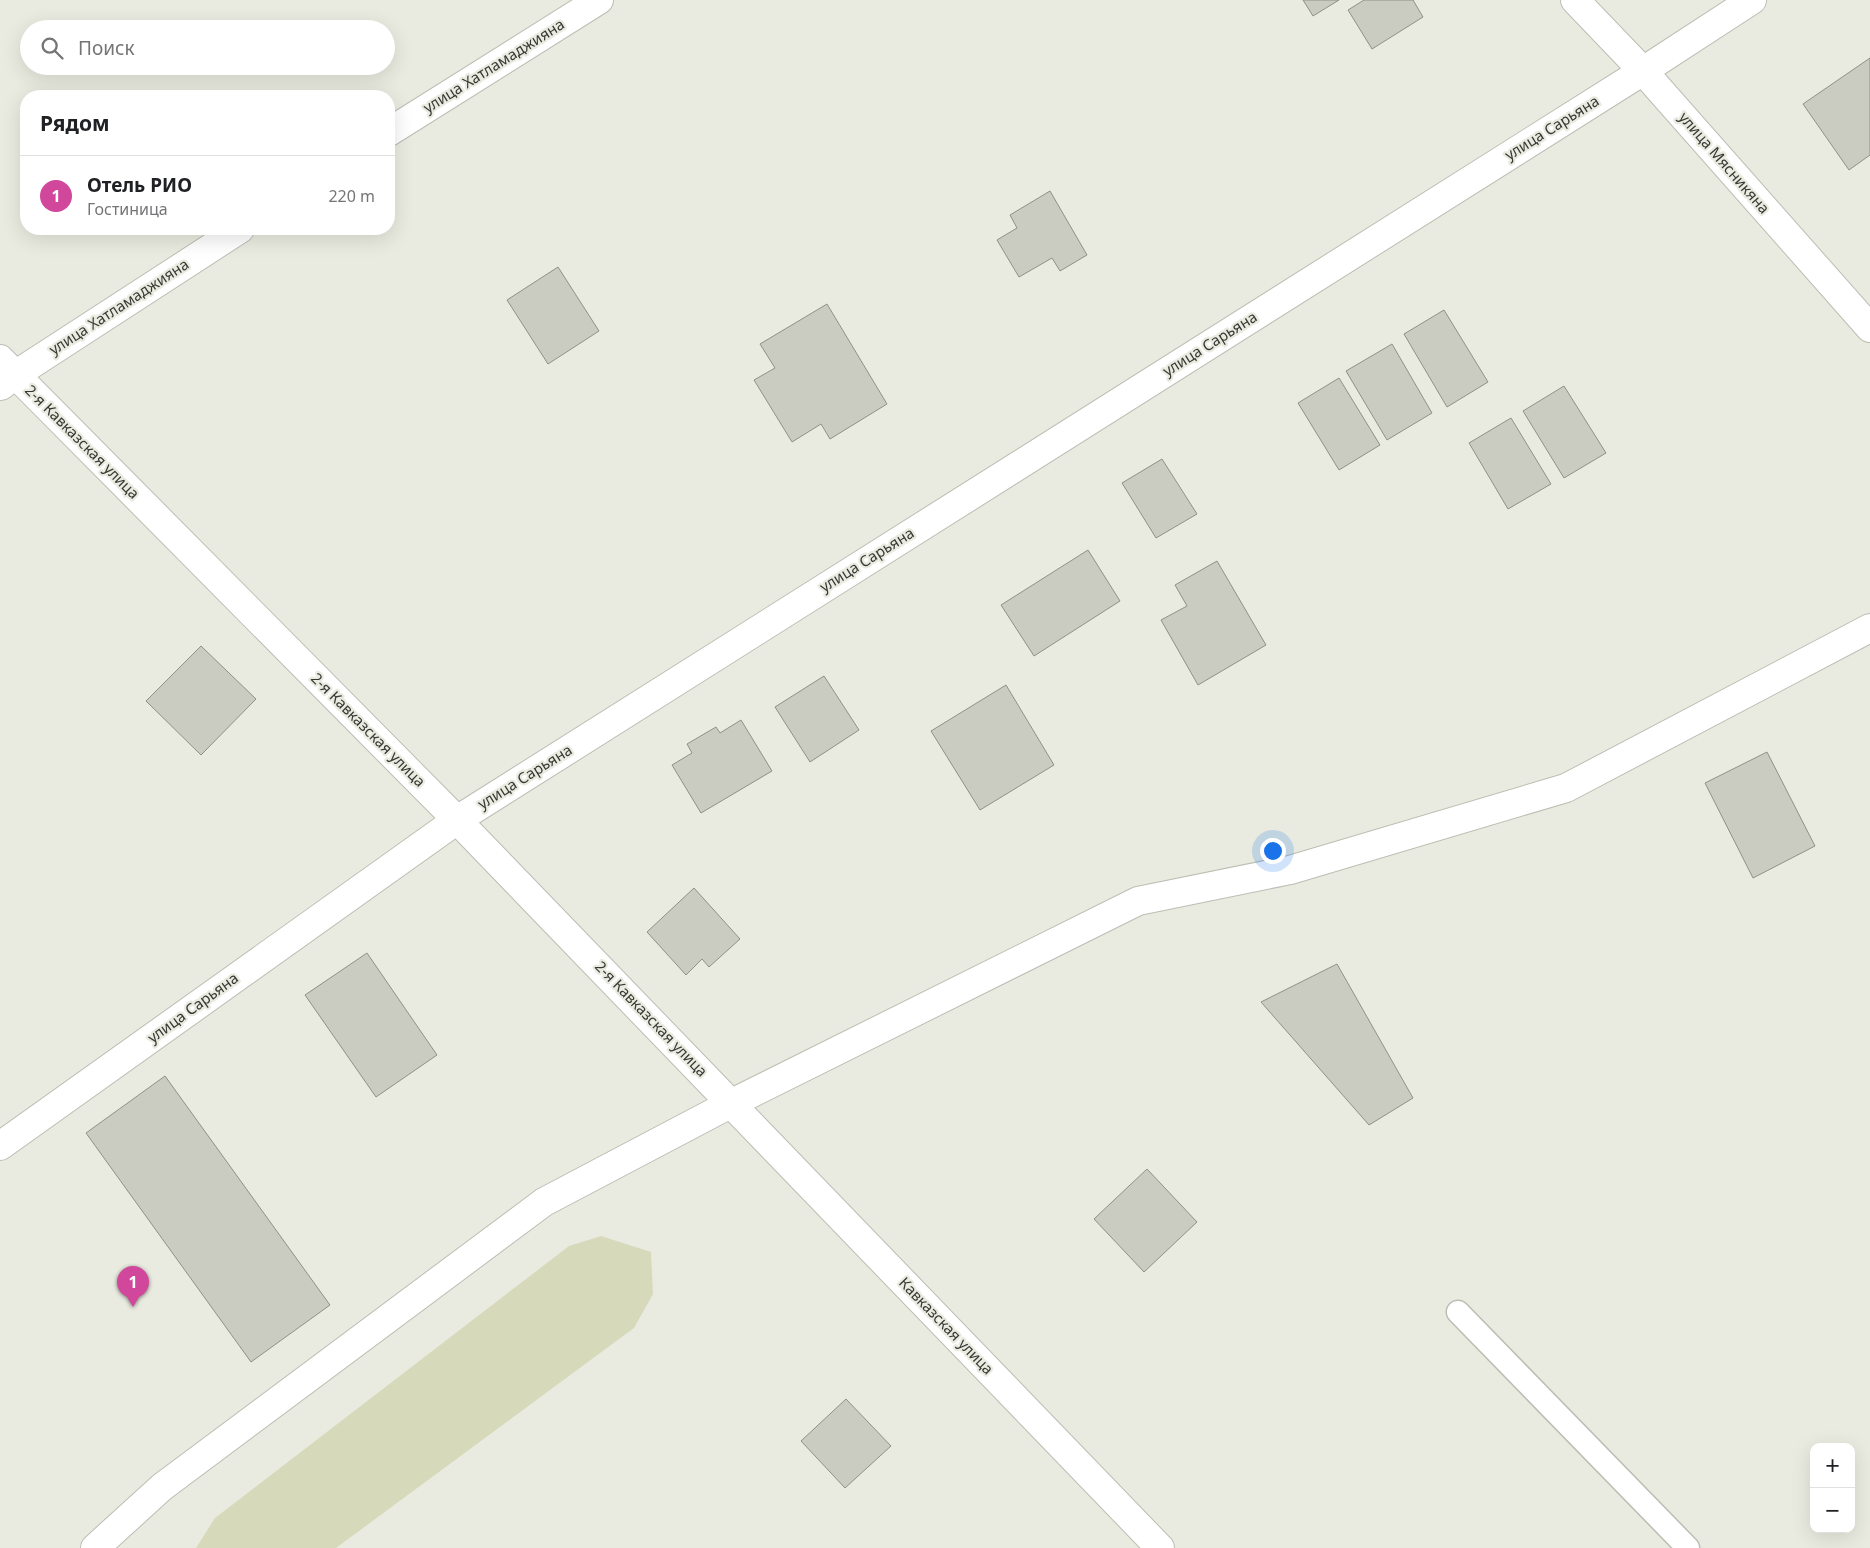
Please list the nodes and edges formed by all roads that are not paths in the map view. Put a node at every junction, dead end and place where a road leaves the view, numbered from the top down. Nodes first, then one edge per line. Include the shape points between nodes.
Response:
1 (599, 0) edge
2 (1575, 0) edge
3 (1752, 0) edge
4 (1643, 71) junction
5 (395, 128) edge
6 (230, 235) edge
7 (1870, 328) edge
8 (5, 374) edge
9 (1870, 628) edge
10 (457, 820) junction
11 (732, 1104) junction
12 (0, 1146) edge
13 (1458, 1312) dead end
14 (95, 1548) edge
15 (1160, 1548) edge
16 (1688, 1548) edge

1 - 5 street, улица Хатламаджияна
2 - 4 street, улица Мясникяна
3 - 4 street, улица Сарьяна
4 - 7 street, улица Мясникяна
4 - 10 street, улица Сарьяна
6 - 8 street, улица Хатламаджияна
8 - 10 street, 2-я Кавказская улица
9 - 11 street via 1566,788 1290,870 1138,902
10 - 11 street, 2-я Кавказская улица
10 - 12 street, улица Сарьяна
11 - 14 street via 544,1202 162,1487
11 - 15 street, Кавказская улица
13 - 16 lane

